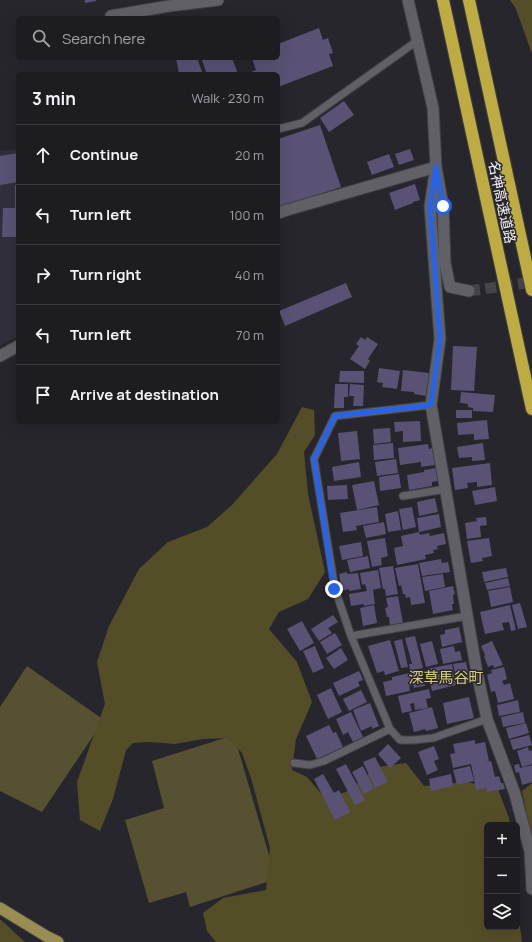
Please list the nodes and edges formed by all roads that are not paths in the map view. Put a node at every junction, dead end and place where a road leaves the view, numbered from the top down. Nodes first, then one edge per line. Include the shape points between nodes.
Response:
1 (218, 0) edge
2 (408, 0) edge
3 (443, 0) edge
4 (469, 0) edge
5 (111, 16) dead end
6 (417, 41) junction
7 (280, 128) edge
8 (436, 167) junction
9 (280, 212) edge
10 (532, 290) edge
11 (469, 291) tunnel mouth
12 (16, 347) edge
13 (0, 356) edge
14 (431, 405) junction
15 (532, 409) edge
16 (446, 489) junction
17 (403, 496) dead end
18 (467, 616) junction
19 (351, 636) junction
20 (487, 719) junction
21 (390, 729) junction
22 (294, 763) dead end
23 (532, 889) edge
24 (0, 908) edge
25 (58, 942) edge

1 - 5 street
2 - 6 street
3 - 15 highway, 名神高速道路
4 - 10 highway, 名神高速道路
6 - 7 lane via 302,123
6 - 8 street via 433,108
8 - 9 street
8 - 11 street via 443,206 445,263 450,287
8 - 14 street via 430,206 440,339
12 - 13 street
14 - 16 street
14 - 19 lane via 335,416 314,459 334,589
16 - 17 lane
16 - 18 street
18 - 19 lane
18 - 20 street
19 - 21 lane
20 - 21 lane via 432,738 413,740 400,740
20 - 23 street via 515,794 530,851
21 - 22 lane via 324,761 310,764
24 - 25 main road

